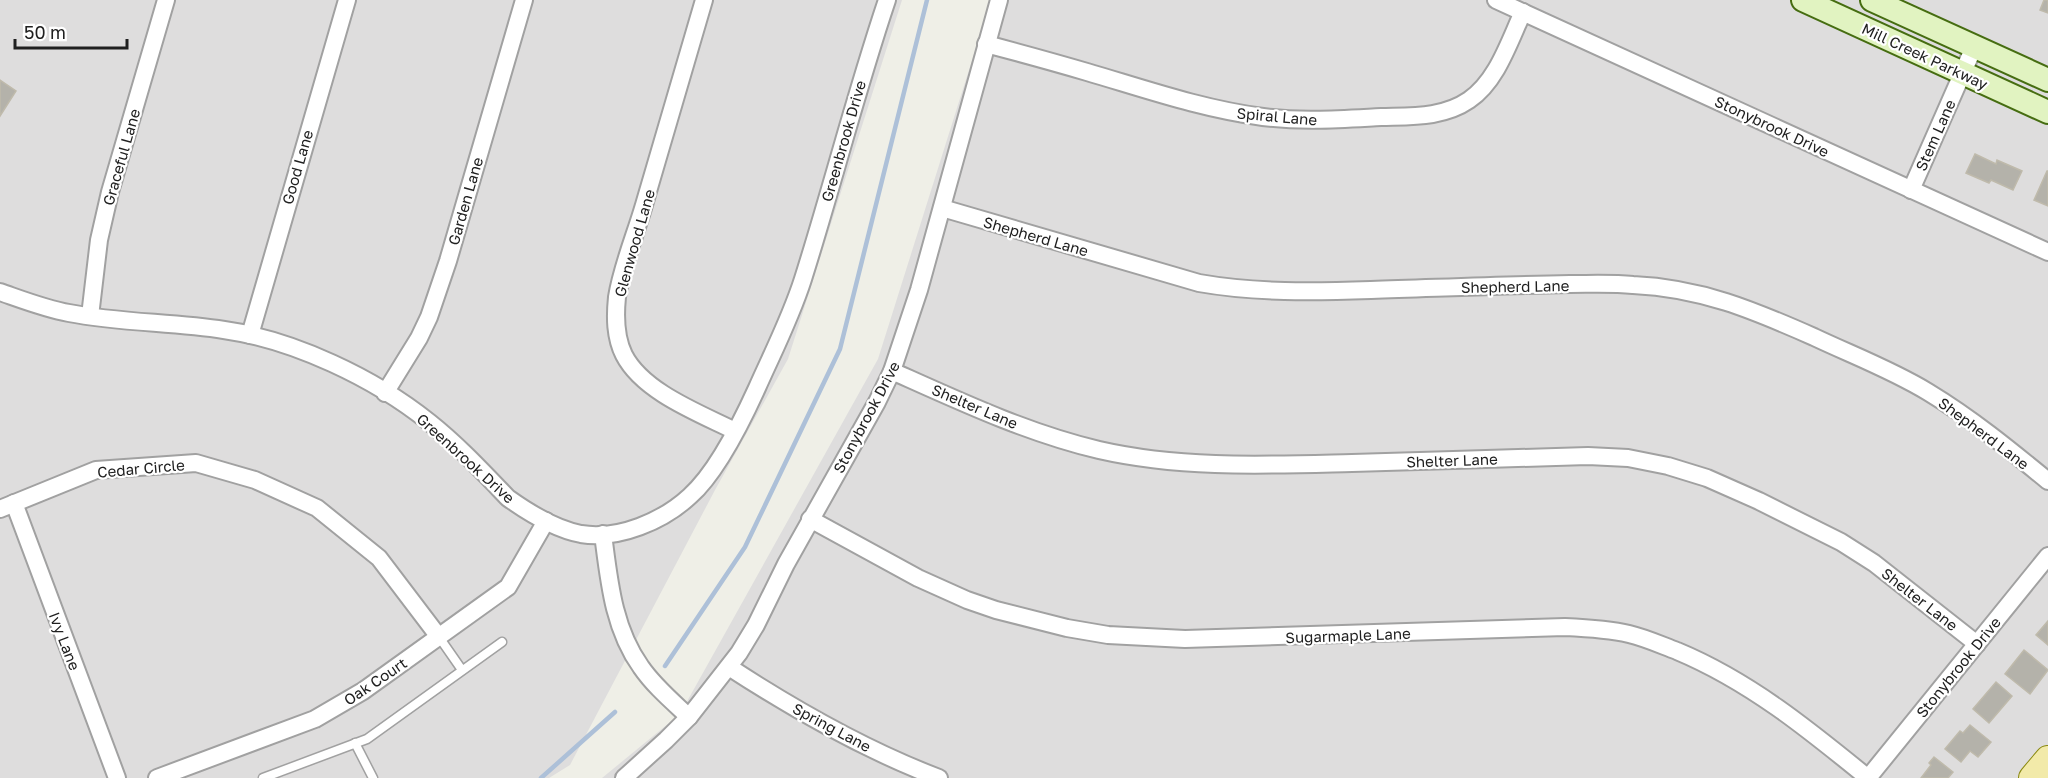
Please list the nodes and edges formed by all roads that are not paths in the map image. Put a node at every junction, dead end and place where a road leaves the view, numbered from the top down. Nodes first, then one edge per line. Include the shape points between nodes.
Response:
1 (166, 0) edge
2 (347, 0) edge
3 (524, 0) edge
4 (704, 0) edge
5 (887, 0) edge
6 (999, 0) edge
7 (1496, 0) edge
8 (1803, 0) edge
9 (1872, 0) edge
10 (1523, 12) junction
11 (986, 44) junction
12 (1974, 46) junction
13 (1962, 73) junction
14 (2048, 80) edge
15 (2048, 112) edge
16 (1911, 190) junction
17 (942, 208) junction
18 (2048, 252) edge
19 (0, 292) edge
20 (90, 316) junction
21 (250, 335) junction
22 (892, 371) junction
23 (385, 393) junction
24 (735, 431) junction
25 (2048, 481) edge
26 (7, 506) edge
27 (810, 519) junction
28 (546, 521) junction
29 (603, 534) junction
30 (2048, 556) edge
31 (439, 637) junction
32 (502, 642) dead end
33 (1977, 644) junction
34 (729, 667) junction
35 (462, 670) junction
36 (689, 717) junction
37 (355, 743) junction
38 (2048, 759) edge
39 (117, 778) edge
40 (157, 778) edge
41 (263, 778) edge
42 (373, 778) edge
43 (624, 778) edge
44 (939, 778) edge
45 (1868, 778) edge
46 (2032, 778) edge

1 - 20 street, Graceful Lane via 110,192 99,240
2 - 21 street, Good Lane
3 - 23 street, Garden Lane via 429,317
4 - 24 street, Glenwood Lane via 623,272 616,329 624,356 647,382
5 - 24 street, Greenbrook Drive via 802,280 785,326
6 - 11 street, Stonybrook Drive
7 - 10 street, Stonybrook Drive
8 - 13 main road, Mill Creek Parkway
9 - 12 main road, Mill Creek Parkway
10 - 11 street, Spiral Lane via 1481,90 1460,106 1434,115 1314,120 1246,114 1185,102
10 - 16 street, Stonybrook Drive
11 - 17 street, Stonybrook Drive
12 - 13 street, Stem Lane
12 - 14 main road, Mill Creek Parkway
13 - 15 main road, Mill Creek Parkway
13 - 16 street, Stem Lane
16 - 18 street, Stonybrook Drive
17 - 22 street, Stonybrook Drive
17 - 25 street, Shepherd Lane via 1199,283 1230,288 1329,291 1631,284 1695,293 1757,312 1926,390 1984,429
19 - 20 street, Greenbrook Drive
20 - 21 street, Greenbrook Drive
21 - 23 street, Greenbrook Drive via 312,354
22 - 27 street, Stonybrook Drive
22 - 33 street, Shelter Lane via 1061,440 1179,463 1312,464 1588,456 1668,466 1707,478 1841,542
23 - 28 street, Greenbrook Drive via 431,423 508,498
24 - 29 street, Greenbrook Drive via 700,486 683,502 645,524
26 - 31 street, Cedar Circle via 96,470 196,463 255,480 317,508 379,558
26 - 39 street, Ivy Lane
27 - 34 street, Stonybrook Drive via 756,624
27 - 45 street, Sugarmaple Lane via 967,600 1067,628 1108,635 1197,639 1565,627 1629,634 1696,659 1752,689
28 - 29 street, Greenbrook Drive via 577,533
28 - 31 street, Oak Court via 508,587
29 - 36 street via 613,603 625,638 641,667
30 - 33 street, Stonybrook Drive
31 - 35 lane
31 - 40 street, Oak Court via 363,691 315,719
32 - 35 lane
33 - 45 street, Stonybrook Drive
34 - 36 street, Stonybrook Drive
34 - 44 street, Spring Lane via 826,726
35 - 37 lane
36 - 43 street, Stonybrook Drive
37 - 41 lane
37 - 42 lane
38 - 46 main road

